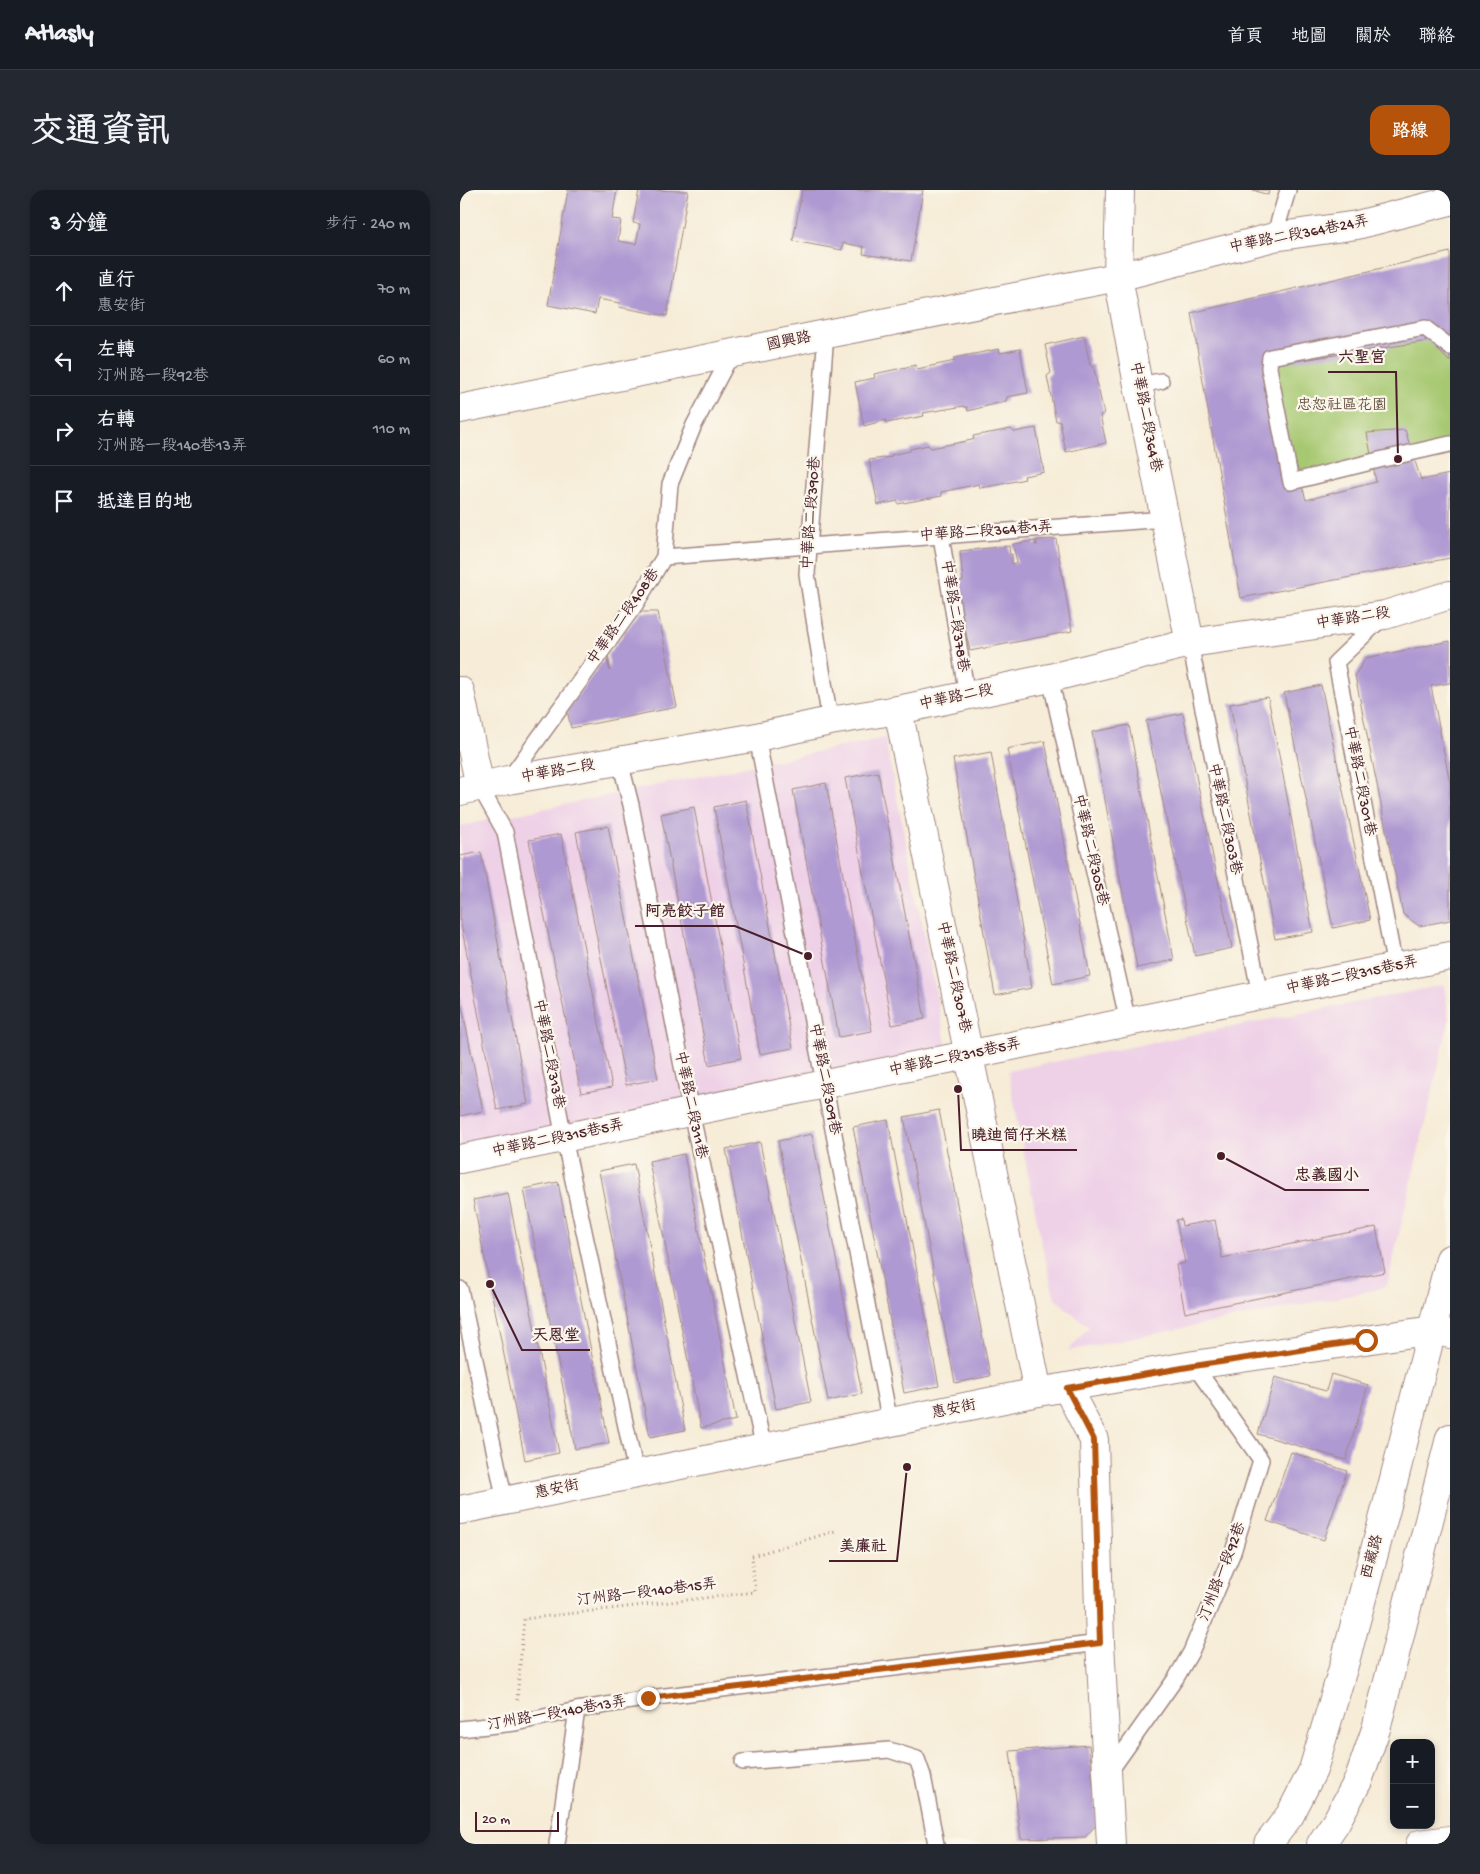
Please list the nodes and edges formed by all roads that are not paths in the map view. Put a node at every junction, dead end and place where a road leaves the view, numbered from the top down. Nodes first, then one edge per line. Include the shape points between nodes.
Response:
1 (1120, 190) edge
2 (1288, 190) edge
3 (1450, 201) edge
4 (1274, 237) junction
5 (1118, 277) junction
6 (826, 334) junction
7 (1450, 347) edge
8 (732, 353) junction
9 (460, 410) edge
10 (1450, 444) edge
11 (1165, 519) junction
12 (941, 536) junction
13 (808, 546) junction
14 (664, 557) junction
15 (1450, 595) edge
16 (1385, 615) junction
17 (1190, 643) junction
18 (1050, 678) junction
19 (460, 691) edge
20 (967, 696) junction
21 (898, 710) junction
22 (830, 721) junction
23 (757, 736) junction
24 (620, 761) junction
25 (508, 780) junction
26 (470, 789) edge
27 (1450, 956) edge
28 (1395, 967) junction
29 (1260, 995) junction
30 (1128, 1022) junction
31 (969, 1055) junction
32 (825, 1084) junction
33 (691, 1112) junction
34 (564, 1138) junction
35 (460, 1159) edge
36 (1450, 1259) edge
37 (460, 1288) edge
38 (1441, 1332) edge
39 (1194, 1366) junction
40 (1067, 1388) junction
41 (1038, 1392) junction
42 (890, 1423) junction
43 (1450, 1438) edge
44 (764, 1449) junction
45 (636, 1473) junction
46 (505, 1501) junction
47 (460, 1510) edge
48 (1100, 1643) junction
49 (577, 1710) junction
50 (460, 1729) edge
51 (743, 1762) dead end
52 (1108, 1774) junction
53 (1450, 1840) edge
54 (557, 1844) edge
55 (936, 1844) edge
56 (1110, 1844) edge
57 (1268, 1844) edge
58 (1321, 1844) edge
59 (1420, 1844) edge

1 - 5 street, 中華路二段364巷
2 - 4 lane
3 - 4 street, 中華路二段364巷24弄 via 1357,225
4 - 5 street, 中華路二段364巷24弄
5 - 6 street, 國興路
5 - 11 street, 中華路二段364巷 via 1149,383
6 - 8 street, 國興路
6 - 13 lane, 中華路二段390巷
7 - 10 lane via 1425,328 1270,357 1269,368 1291,482
8 - 9 street, 國興路
8 - 14 lane, 中華路二段408巷 via 694,425 670,484
11 - 12 lane, 中華路二段364巷1弄
11 - 17 street, 中華路二段364巷
12 - 13 lane, 中華路二段364巷1弄
12 - 20 lane, 中華路二段378巷
13 - 14 lane, 中華路二段364巷1弄
13 - 22 lane, 中華路二段390巷 via 807,574
14 - 25 lane, 中華路二段408巷 via 635,605
15 - 16 street, 中華路二段
16 - 17 street, 中華路二段
16 - 28 lane, 中華路二段301巷 via 1336,662
17 - 18 street, 中華路二段
17 - 29 lane, 中華路二段303巷
18 - 20 street, 中華路二段
18 - 30 lane, 中華路二段305巷
19 - 26 street
20 - 21 street, 中華路二段
21 - 22 street, 中華路二段
21 - 31 street, 中華路二段307巷
22 - 23 street, 中華路二段
23 - 24 street, 中華路二段
23 - 32 lane, 中華路二段309巷
24 - 25 street, 中華路二段
24 - 33 lane, 中華路二段311巷
25 - 26 street, 中華路二段
26 - 34 lane, 中華路二段313巷 via 505,832
27 - 28 street, 中華路二段315巷5弄
28 - 29 street, 中華路二段315巷5弄
29 - 30 street, 中華路二段315巷5弄
30 - 31 street, 中華路二段315巷5弄
31 - 32 street, 中華路二段315巷5弄
31 - 41 street, 中華路二段307巷
32 - 33 street, 中華路二段315巷5弄
32 - 42 lane, 中華路二段309巷
33 - 34 street, 中華路二段315巷5弄
33 - 44 lane, 中華路二段311巷
34 - 35 street, 中華路二段315巷5弄
34 - 45 lane, 中華路二段313巷
36 - 38 street, 西藏路
37 - 46 lane
38 - 39 street, 惠安街
38 - 57 street, 西藏路 via 1313,1770 1290,1815
39 - 40 street, 惠安街
39 - 52 lane, 汀州路一段92巷 via 1261,1460 1233,1552 1190,1652 1176,1678
40 - 41 street, 惠安街
40 - 48 street via 1094,1440
41 - 42 street, 惠安街
42 - 44 street, 惠安街
43 - 58 street via 1376,1729 1358,1781
44 - 45 street, 惠安街
45 - 46 street, 惠安街
46 - 47 street, 惠安街
48 - 49 lane, 汀州路一段140巷13弄 via 648,1698
48 - 52 street
49 - 50 lane, 汀州路一段140巷13弄 via 515,1723
49 - 54 lane
51 - 55 lane via 889,1750 918,1759
52 - 56 street
53 - 59 street

